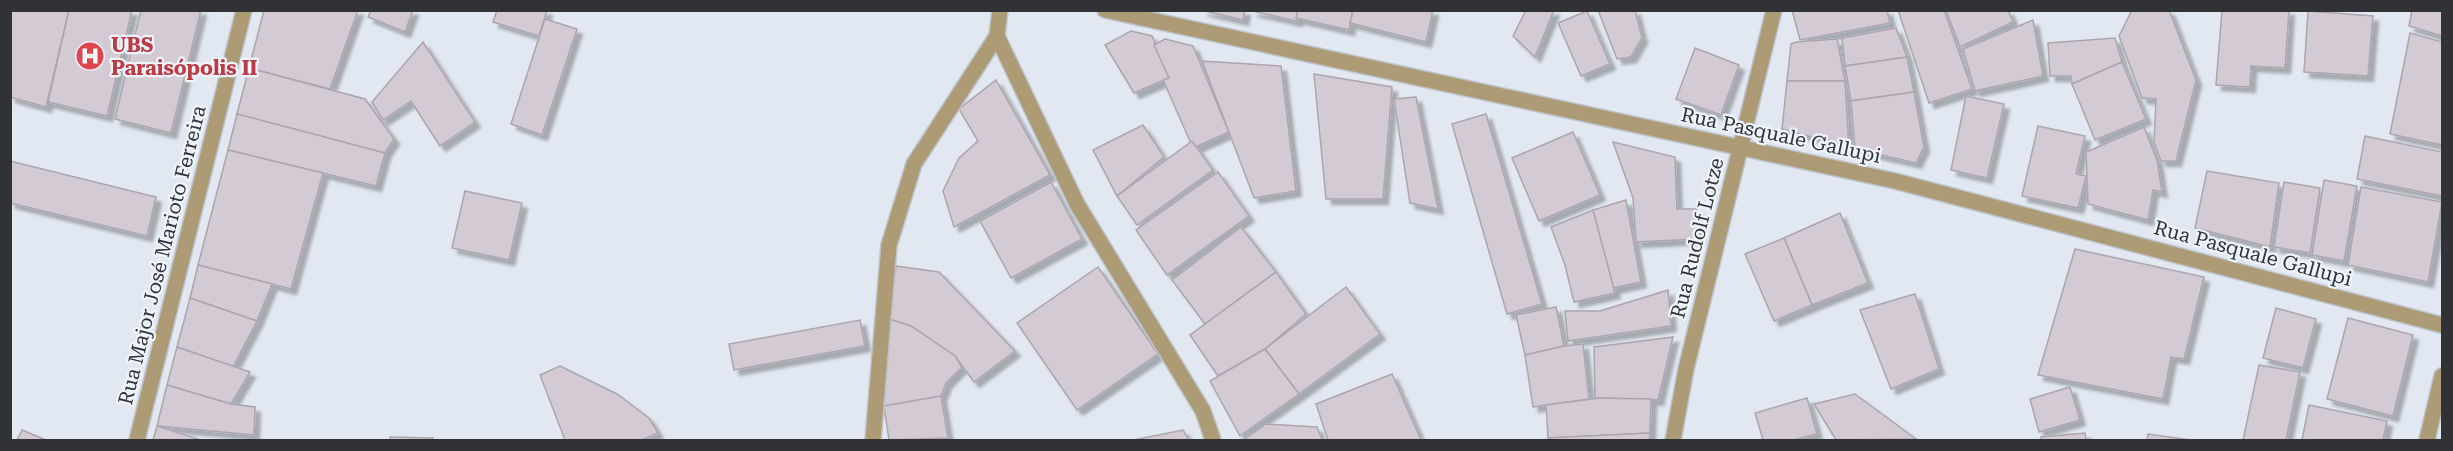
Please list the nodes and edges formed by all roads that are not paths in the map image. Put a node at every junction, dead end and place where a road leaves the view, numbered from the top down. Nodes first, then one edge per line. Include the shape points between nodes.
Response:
1 (244, 10) edge
2 (1000, 10) edge
3 (1105, 10) edge
4 (1774, 10) edge
5 (997, 36) junction
6 (1740, 147) junction
7 (2442, 325) edge
8 (2442, 376) edge
9 (137, 441) edge
10 (873, 441) edge
11 (1213, 441) edge
12 (1674, 441) edge
13 (2427, 441) edge

1 - 9 street, Rua Major José Marioto Ferreira
2 - 5 street
3 - 6 street, Rua Pasquale Gallupi
4 - 6 street, Rua Rudolf Lotze
5 - 10 street via 914,164 889,245
5 - 11 street via 1077,204 1203,411
6 - 7 street, Rua Pasquale Gallupi via 1895,181
6 - 12 street, Rua Rudolf Lotze via 1686,369
8 - 13 street

